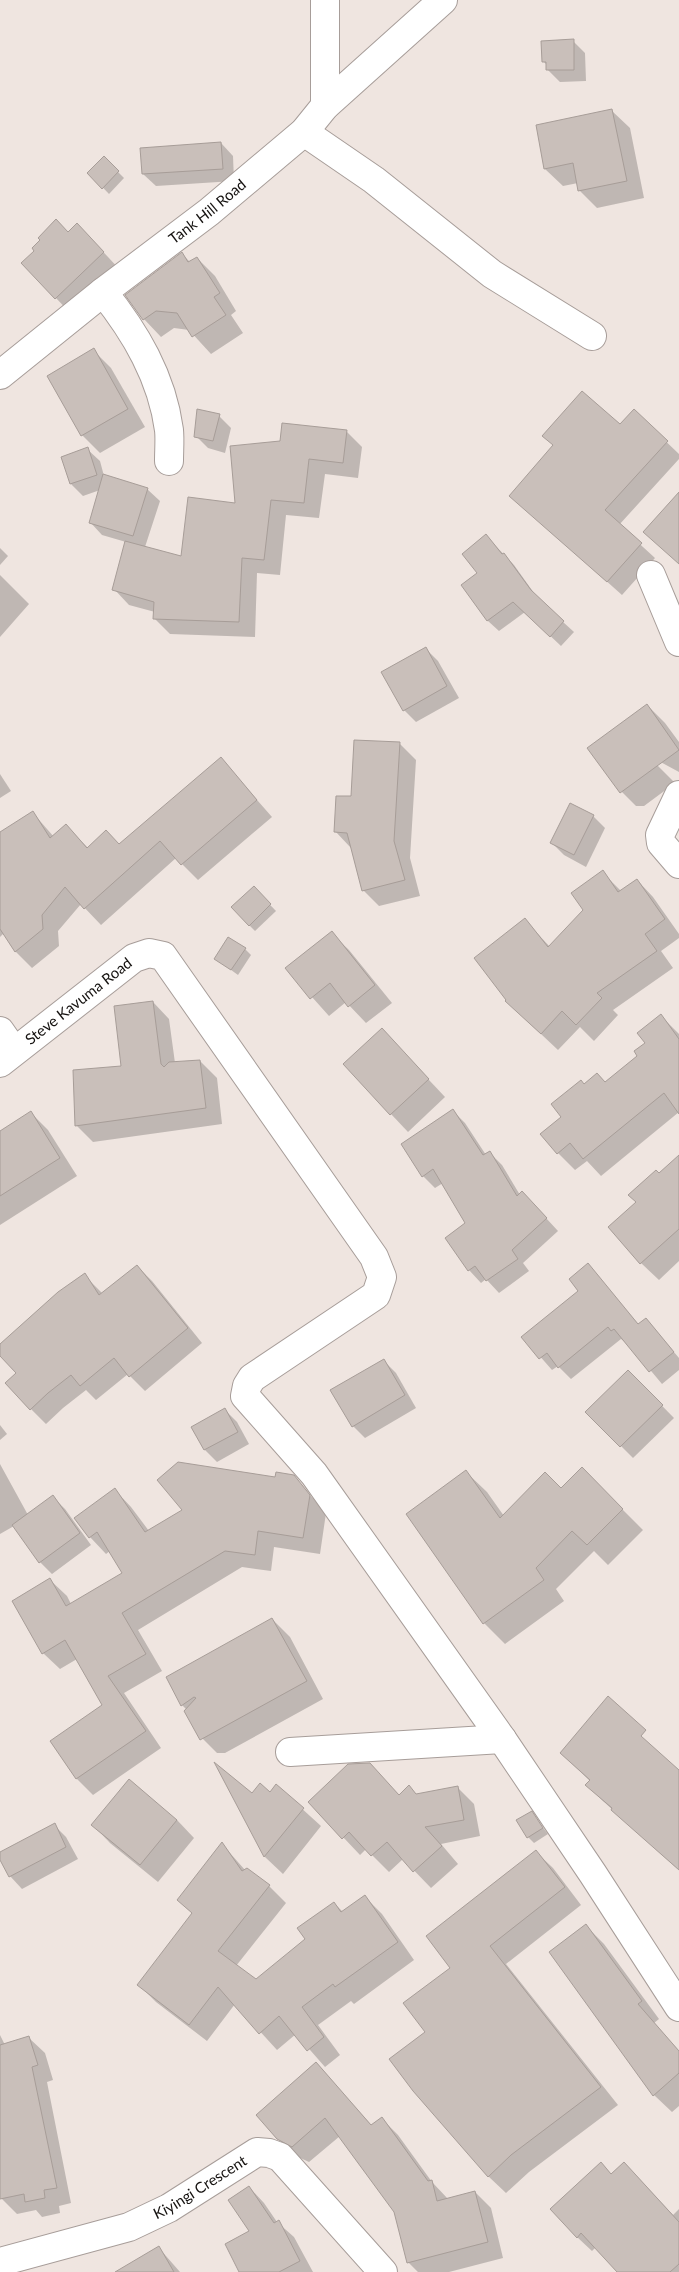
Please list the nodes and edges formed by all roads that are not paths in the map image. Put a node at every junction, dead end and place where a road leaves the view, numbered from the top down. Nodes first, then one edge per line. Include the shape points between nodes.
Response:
1 (325, 0) edge
2 (443, 0) edge
3 (325, 106) junction
4 (304, 132) junction
5 (103, 292) junction
6 (592, 336) dead end
7 (0, 375) edge
8 (168, 461) dead end
9 (651, 575) dead end
10 (679, 642) edge
11 (679, 795) edge
12 (679, 864) edge
13 (5, 1049) edge
14 (502, 1739) junction
15 (290, 1752) dead end
16 (679, 2007) edge
17 (0, 2262) edge
18 (383, 2272) edge

1 - 3 street
2 - 3 street, Tank Hill Road
3 - 4 street, Tank Hill Road
4 - 5 street, Tank Hill Road via 209,212
4 - 6 street via 374,180 492,274
5 - 7 street, Tank Hill Road
5 - 8 street via 122,315 146,354 160,391 169,431
9 - 10 street
11 - 12 street via 660,835 661,843
13 - 14 street, Steve Kavuma Road via 134,958 149,953 163,956 374,1257 382,1277 376,1295 252,1378 245,1396 314,1474
14 - 15 street
14 - 16 street
17 - 18 street, Kiyingi Crescent via 129,2227 169,2208 257,2152 280,2157

